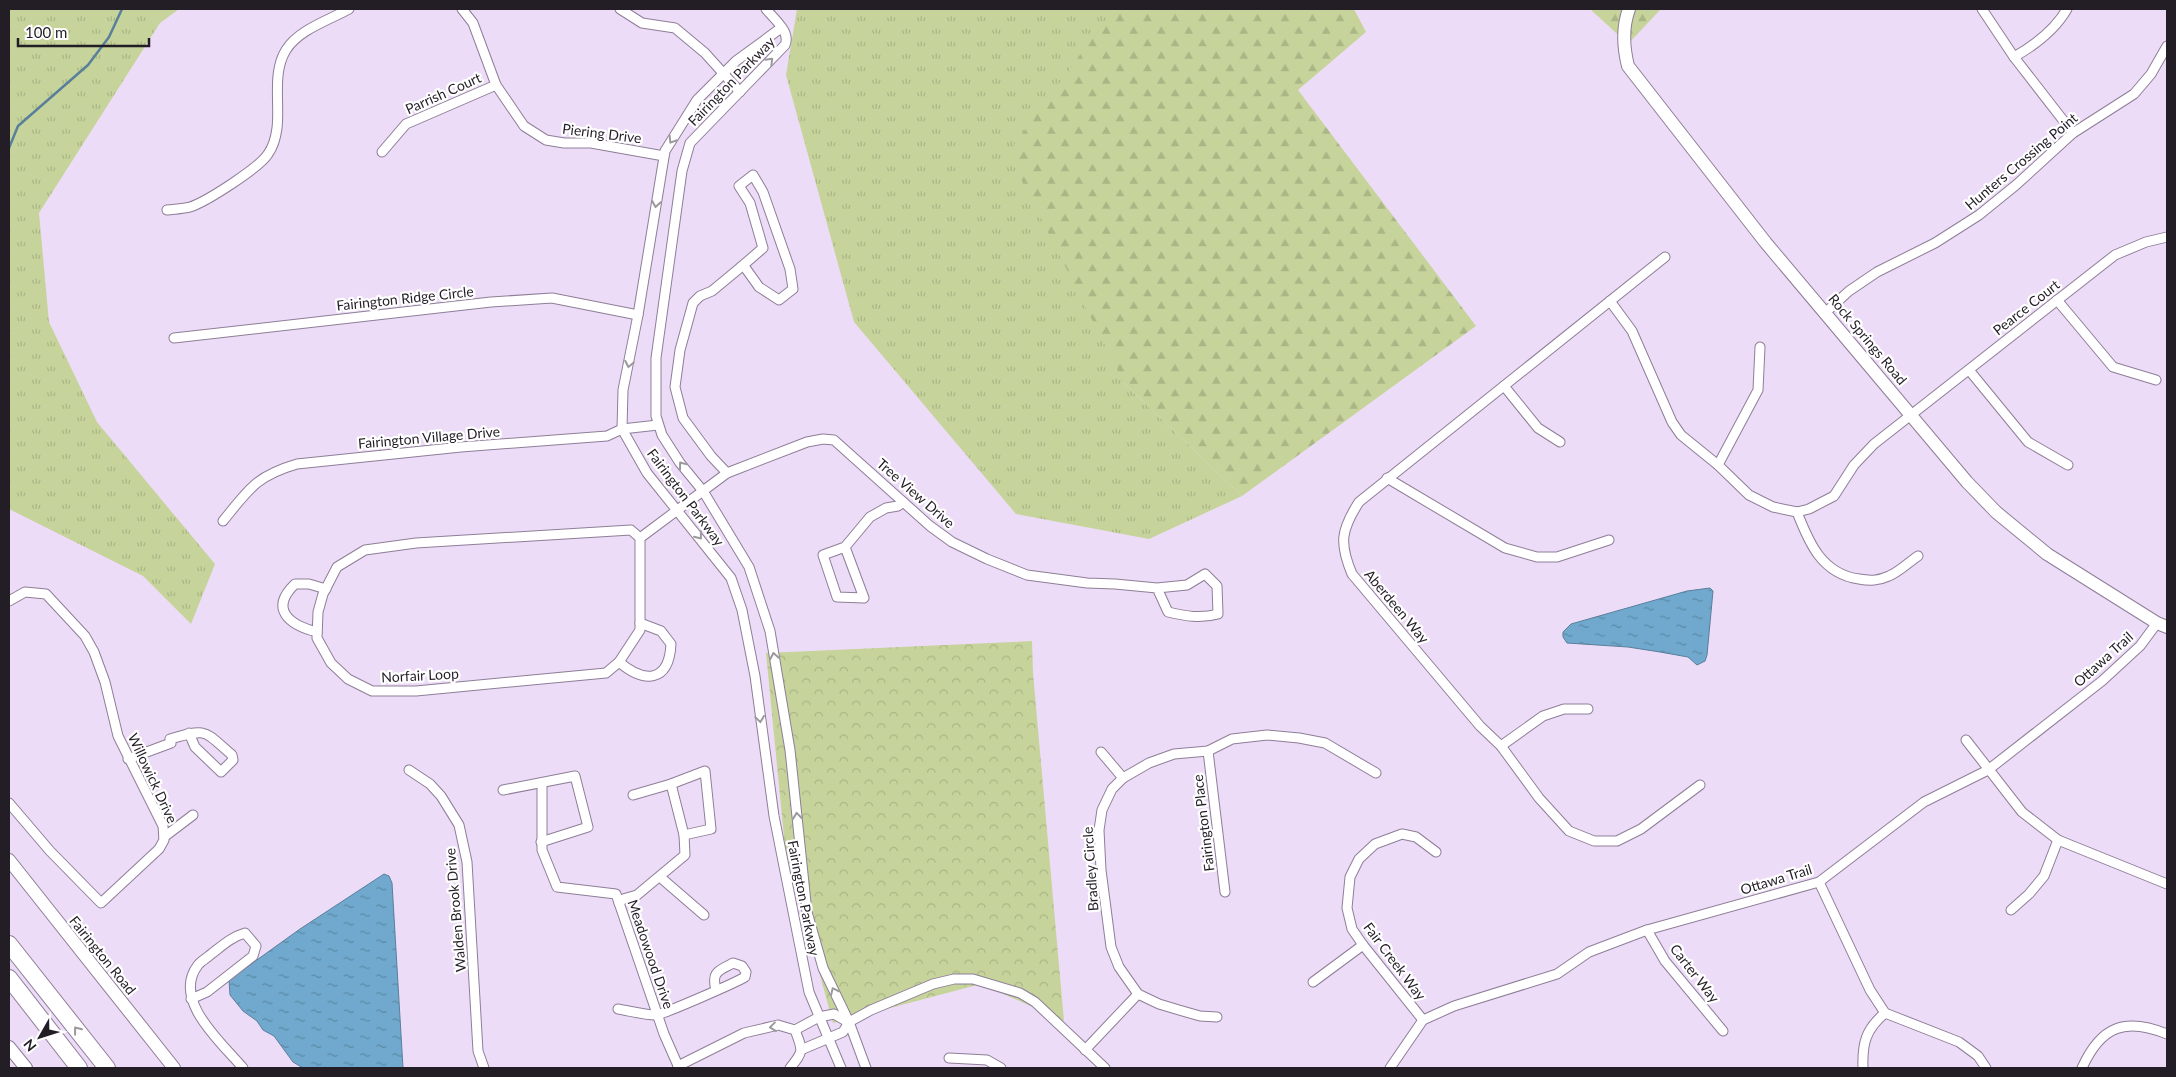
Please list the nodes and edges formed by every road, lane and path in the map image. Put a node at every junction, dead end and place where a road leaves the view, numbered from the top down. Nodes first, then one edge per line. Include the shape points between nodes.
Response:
1 (349, 9) edge
2 (462, 9) edge
3 (620, 9) edge
4 (766, 9) edge
5 (1629, 9) edge
6 (1982, 9) edge
7 (2067, 9) edge
8 (781, 28) junction
9 (2167, 46) edge
10 (2014, 57) junction
11 (723, 74) junction
12 (496, 85) junction
13 (740, 92) junction
14 (2073, 133) junction
15 (382, 152) dead end
16 (664, 156) junction
17 (167, 210) dead end
18 (2167, 237) edge
19 (1665, 257) dead end
20 (741, 267) junction
21 (2057, 300) junction
22 (1610, 301) junction
23 (1826, 312) junction
24 (638, 315) junction
25 (174, 338) dead end
26 (1760, 347) dead end
27 (1969, 370) junction
28 (2156, 380) dead end
29 (1504, 386) junction
30 (1912, 415) junction
31 (658, 425) junction
32 (622, 429) junction
33 (1560, 442) dead end
34 (1718, 465) junction
35 (2068, 465) dead end
36 (727, 473) junction
37 (1387, 478) junction
38 (703, 491) junction
39 (903, 502) junction
40 (678, 510) junction
41 (1797, 512) junction
42 (223, 521) dead end
43 (640, 538) junction
44 (1610, 540) dead end
45 (845, 547) junction
46 (1918, 556) dead end
47 (1157, 588) junction
48 (326, 589) junction
49 (9, 601) edge
50 (640, 623) junction
51 (2162, 625) edge
52 (317, 632) junction
53 (619, 662) junction
54 (1588, 709) dead end
55 (189, 733) junction
56 (1966, 740) dead end
57 (1501, 746) junction
58 (1208, 751) junction
59 (1101, 752) dead end
60 (128, 759) junction
61 (410, 770) dead end
62 (1988, 770) junction
63 (1376, 773) dead end
64 (1124, 778) junction
65 (542, 783) junction
66 (671, 784) junction
67 (1700, 785) dead end
68 (503, 790) dead end
69 (633, 795) dead end
70 (9, 803) edge
71 (193, 815) dead end
72 (684, 835) junction
73 (164, 837) junction
74 (2058, 840) junction
75 (542, 842) junction
76 (1436, 852) dead end
77 (9, 860) edge
78 (660, 876) junction
79 (1819, 882) junction
80 (2167, 884) edge
81 (1225, 892) dead end
82 (619, 904) junction
83 (2011, 910) dead end
84 (704, 915) dead end
85 (1648, 930) junction
86 (9, 944) edge
87 (1363, 945) junction
88 (9, 978) edge
89 (1313, 982) dead end
90 (716, 990) dead end
91 (1138, 994) junction
92 (191, 999) junction
93 (618, 1009) dead end
94 (1885, 1013) junction
95 (657, 1015) junction
96 (819, 1017) junction
97 (1217, 1017) dead end
98 (1423, 1020) junction
99 (848, 1022) junction
100 (794, 1030) junction
101 (1723, 1031) dead end
102 (2167, 1034) edge
103 (828, 1040) junction
104 (9, 1047) edge
105 (803, 1049) junction
106 (1085, 1050) junction
107 (949, 1058) dead end
108 (679, 1067) edge
109 (26, 1068) edge
110 (79, 1068) edge
111 (107, 1068) edge
112 (174, 1068) edge
113 (243, 1068) edge
114 (484, 1068) edge
115 (790, 1068) edge
116 (841, 1068) edge
117 (866, 1068) edge
118 (1001, 1068) edge
119 (1105, 1068) edge
120 (1390, 1068) edge
121 (1863, 1068) edge
122 (1986, 1068) edge
123 (2082, 1068) edge

1 - 17 street via 294,38 286,50 280,62 277,129 268,154 259,164 208,198 190,207
2 - 12 street, Piering Drive via 473,23
3 - 11 street via 642,23 675,28 705,53
4 - 8 street
5 - 23 street, Rock Springs Road via 1624,34 1628,66 1766,243
6 - 10 street
7 - 10 street via 2059,22 2032,47
8 - 11 street, Fairington Parkway
13 -> 8 street, Fairington Parkway via 786,45 786,33
9 - 14 street, Hunters Crossing Point via 2151,74 2134,94
10 - 14 street
11 - 13 street
11 -> 16 street, Fairington Parkway via 697,100
12 - 15 street, Parrish Court via 406,124
12 - 16 street, Piering Drive via 524,126 546,140 591,143
13 - 31 street, Fairington Parkway via 690,143 682,171 656,358
14 - 23 street, Hunters Crossing Point via 1980,216 1876,272
16 -> 24 street, Fairington Parkway
18 - 21 street, Pearce Court via 2115,255
19 - 22 street, Aberdeen Way
20 - 20 street via 763,248 750,203 738,186 752,176 763,192 790,269 793,289 779,300 760,287 744,266
20 - 36 street via 693,303 680,350 675,387 683,418
21 - 27 street, Pearce Court
21 - 28 street via 2113,367
22 - 29 street, Aberdeen Way
22 - 34 street via 1632,332 1672,422 1681,434
23 - 30 street, Rock Springs Road
24 - 25 street, Fairington Ridge Circle via 552,298
24 -> 32 street, Fairington Parkway via 623,390
26 - 34 street via 1758,390
27 - 30 street, Pearce Court
27 - 35 street via 2028,442
29 - 33 street via 1538,428
29 - 37 street, Aberdeen Way
30 - 41 street, Pearce Court via 1874,444 1854,465 1834,496
30 - 51 street, Rock Springs Road via 1996,512 2047,554
31 - 32 street, Fairington Village Drive
38 -> 31 street, Fairington Parkway via 680,463
32 - 40 street, Fairington Parkway via 647,473
32 - 42 street, Fairington Village Drive via 607,436 298,464 275,470 253,484
34 - 41 street via 1761,503
36 - 38 street, Tree View Drive
36 - 39 street, Tree View Drive via 806,442 834,440
37 - 44 street via 1505,548 1537,557 1557,557
37 - 57 street, Aberdeen Way via 1359,502 1346,522 1343,537 1345,557 1352,574 1480,726
38 - 40 street, Tree View Drive
99 -> 38 street, Fairington Parkway via 823,968 807,912 790,750 770,631 749,567
39 - 45 street via 870,516
39 - 47 street, Tree View Drive via 952,542 1027,575 1087,584
40 - 43 street
40 -> 96 street, Fairington Parkway via 732,578 742,610 755,676 775,826 809,992
41 - 46 street via 1809,543 1823,562 1849,578 1875,581 1890,576
43 - 48 street, Norfair Loop via 631,530 416,543 365,550 336,567
43 - 50 street, Norfair Loop
45 - 45 street via 860,589 864,598 836,597 823,555
47 - 47 street, Tree View Drive via 1168,612 1189,617 1218,614 1217,586 1205,574 1187,585
48 - 52 street, Norfair Loop via 318,612
48 - 52 street via 295,584 283,600 289,621
49 - 60 street, Willowick Drive via 25,592 46,594 85,636 105,682 118,736
50 - 53 street, Norfair Loop via 640,630
50 - 53 street via 661,631 671,644 665,667 649,677 639,676
51 - 62 street, Ottawa Trail via 2102,682
52 - 53 street, Norfair Loop via 331,664 348,679 372,691 416,691 606,673
54 - 57 street via 1564,709 1542,716
55 - 55 street via 206,733 232,755 233,760 221,772 196,747
55 - 60 street via 170,738 170,743
56 - 62 street
57 - 67 street, Aberdeen Way via 1539,798 1569,831 1594,842 1617,841 1641,829
58 - 63 street, Bradley Circle via 1232,739 1299,738 1325,743
58 - 64 street, Bradley Circle via 1174,754 1149,763
58 - 81 street, Fairington Place
59 - 64 street
60 - 73 street, Willowick Drive via 163,826
61 - 114 street, Walden Brook Drive via 442,796 459,825 467,862 478,1051
62 - 74 street via 2022,812
62 - 79 street, Ottawa Trail via 1924,802
64 - 91 street, Bradley Circle via 1112,789 1102,810 1098,830 1111,947 1119,967
65 - 68 street
65 - 75 street
65 - 75 street via 575,776 588,827
66 - 69 street
66 - 72 street
66 - 72 street via 705,771 711,829
70 - 73 street, Willowick Drive via 101,903 159,849
71 - 73 street
72 - 78 street via 685,856
74 - 80 street
74 - 83 street via 2044,876
75 - 82 street, Meadowood Drive via 542,850 557,887 616,894
76 - 87 street, Fair Creek Way via 1416,837 1402,834 1375,844 1359,859 1350,878 1347,908 1352,929
77 - 112 street, Fairington Road
78 - 82 street via 637,895 623,899
78 - 84 street
79 - 85 street, Ottawa Trail
79 - 94 street via 1870,990
82 - 95 street, Meadowood Drive
85 - 98 street, Ottawa Trail via 1590,952 1557,974 1454,1006
85 - 101 street, Carter Way via 1665,961
111 -> 86 highway
87 - 89 street
87 - 98 street, Fair Creek Way
88 - 110 highway
90 - 95 street
91 - 97 street via 1179,1010
91 - 106 street
92 - 92 street via 192,981 198,965 234,936 245,933 256,946 253,956 207,992
92 - 113 street via 197,1013
93 - 95 street
94 - 121 street via 1873,1023 1866,1036 1862,1050
94 - 122 street via 1959,1042 1978,1056
95 - 108 street, Meadowood Drive
96 - 99 street via 834,1014
96 - 100 street
96 - 103 street, Fairington Parkway
98 - 120 street
99 - 103 street via 843,1032
99 - 106 street via 932,984 972,979 1020,993 1035,1002
99 - 117 street, Fairington Parkway
100 - 105 street
100 -> 108 street via 778,1025 744,1033
102 - 123 street via 2147,1026 2125,1025 2098,1042
103 - 105 street
103 - 116 street, Fairington Parkway
104 - 109 street
105 - 115 street
106 - 119 street
107 - 118 street via 987,1060

